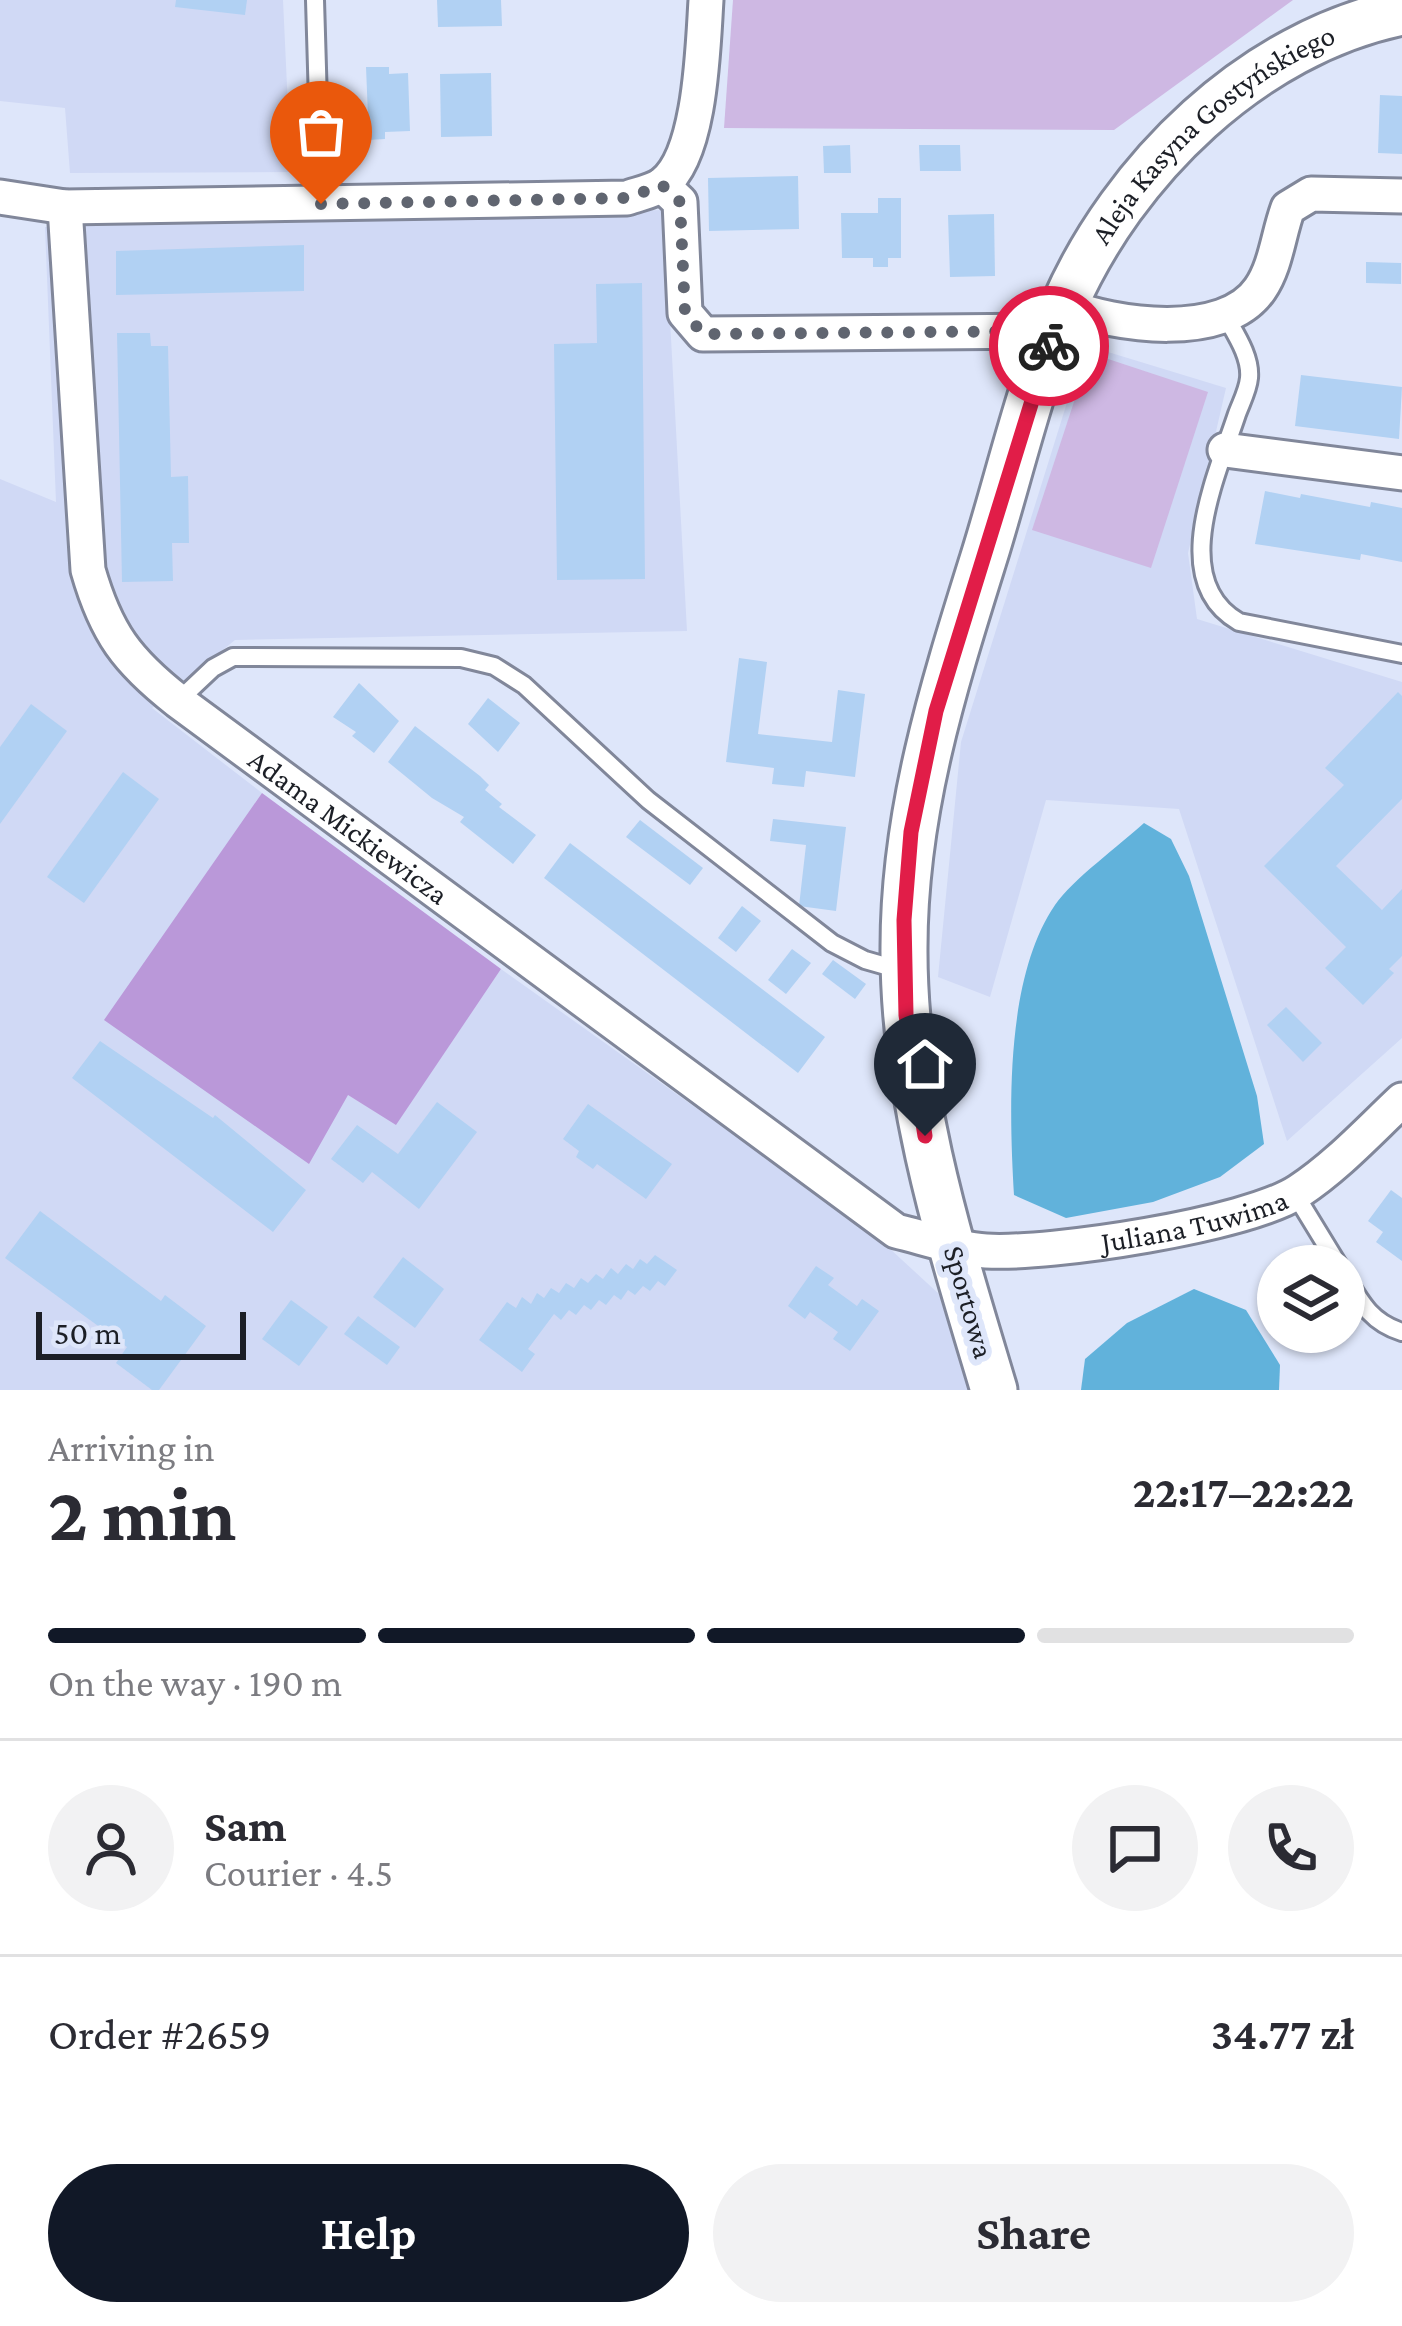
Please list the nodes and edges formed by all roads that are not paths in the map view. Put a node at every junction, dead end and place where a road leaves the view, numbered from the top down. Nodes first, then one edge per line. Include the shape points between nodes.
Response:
1 (315, 0) edge
2 (706, 0) edge
3 (1402, 12) edge
4 (662, 185) junction
5 (1402, 196) edge
6 (0, 197) edge
7 (321, 204) junction
8 (65, 207) junction
9 (1226, 317) junction
10 (1059, 318) junction
11 (1225, 451) junction
12 (1402, 473) edge
13 (1402, 654) edge
14 (178, 701) junction
15 (904, 971) junction
16 (1402, 1100) edge
17 (1295, 1194) junction
18 (952, 1244) junction
19 (1326, 1245) edge
20 (1365, 1308) edge
21 (1402, 1332) edge
22 (994, 1390) edge

1 - 7 lane
2 - 4 street via 692,124 681,162
3 - 10 street, Aleja Kasyna Gostyńskiego via 1315,42 1250,80 1173,144 1089,256
4 - 7 street via 627,198
4 - 10 street via 680,202 685,313 703,334
5 - 9 street via 1311,194 1288,208 1258,293
6 - 8 street
7 - 8 street
8 - 14 street, Adama Mickiewicza via 88,570 117,643
9 - 10 street via 1202,324
9 - 11 lane via 1250,377
10 - 15 street, Sportowa via 922,767 905,891
11 - 12 street
11 - 13 lane via 1203,549 1210,596 1221,612 1264,629
14 - 15 lane via 232,657 461,658 494,666 832,944
14 - 18 street, Adama Mickiewicza via 896,1231
15 - 18 street, Sportowa via 916,1094
16 - 17 street, Juliana Tuwima
17 - 18 street, Juliana Tuwima via 1172,1230 986,1251
17 - 19 lane
18 - 22 street, Sportowa
20 - 21 lane

